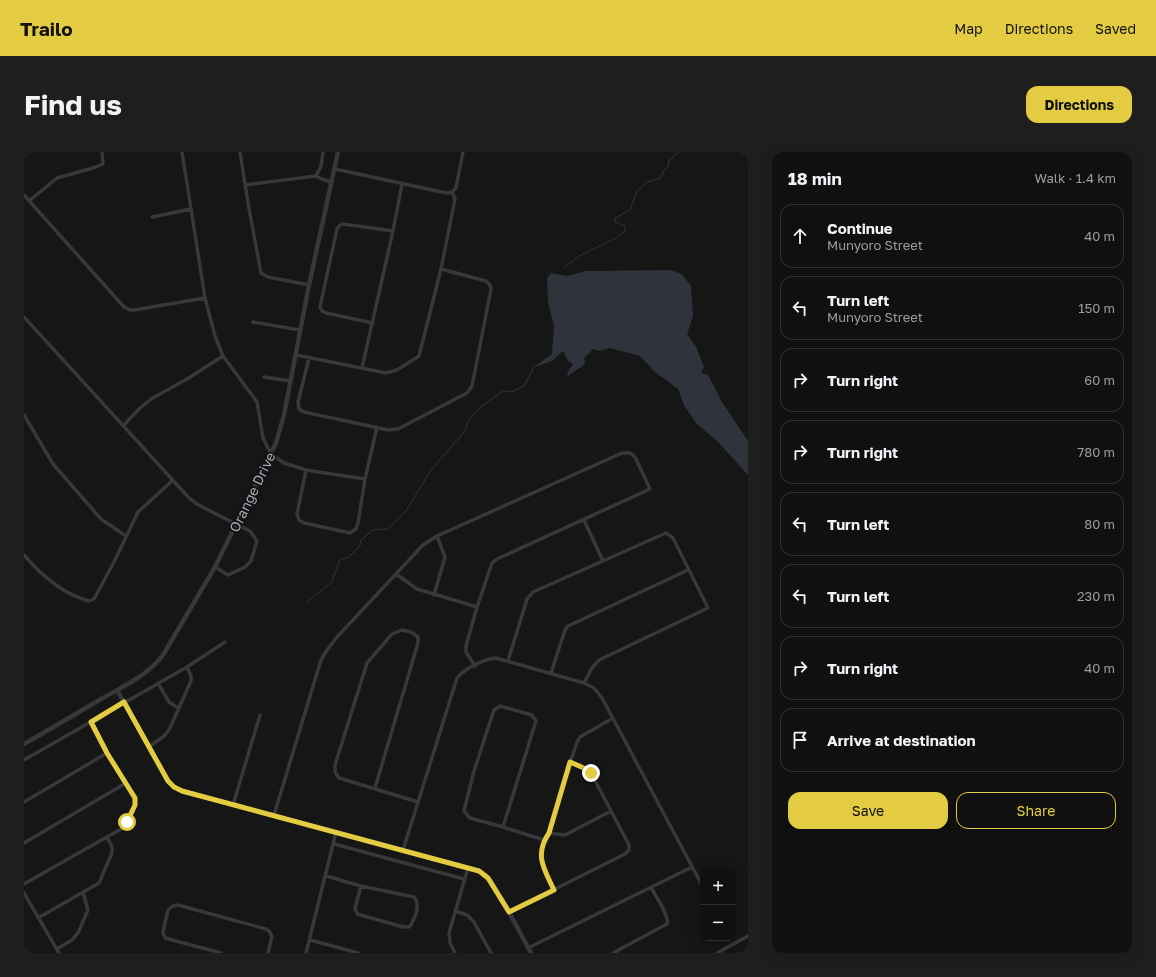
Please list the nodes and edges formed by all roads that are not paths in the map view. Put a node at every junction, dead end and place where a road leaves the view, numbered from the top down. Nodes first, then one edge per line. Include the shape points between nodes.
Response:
1 (102, 152) edge
2 (182, 152) edge
3 (240, 152) edge
4 (324, 152) edge
5 (338, 152) edge
6 (463, 152) edge
7 (335, 169) junction
8 (316, 176) junction
9 (331, 182) junction
10 (402, 184) junction
11 (245, 185) junction
12 (452, 192) junction
13 (24, 195) edge
14 (29, 201) junction
15 (191, 209) junction
16 (152, 217) dead end
17 (393, 231) junction
18 (441, 269) junction
19 (309, 285) junction
20 (205, 298) junction
21 (24, 317) edge
22 (253, 322) dead end
23 (373, 323) junction
24 (300, 330) junction
25 (296, 355) junction
26 (222, 356) junction
27 (309, 358) junction
28 (362, 368) junction
29 (264, 377) dead end
30 (291, 381) junction
31 (24, 416) edge
32 (123, 426) junction
33 (377, 427) junction
34 (271, 454) junction
35 (306, 470) junction
36 (173, 480) junction
37 (365, 480) junction
38 (584, 520) junction
39 (236, 523) junction
40 (126, 536) junction
41 (437, 536) junction
42 (24, 555) edge
43 (603, 561) junction
44 (215, 567) junction
45 (688, 570) junction
46 (396, 574) junction
47 (434, 595) junction
48 (477, 607) junction
49 (225, 642) dead end
50 (508, 661) junction
51 (475, 666) junction
52 (186, 667) junction
53 (551, 673) junction
54 (158, 683) junction
55 (584, 683) junction
56 (117, 690) junction
57 (124, 702) junction
58 (178, 708) junction
59 (260, 715) dead end
60 (613, 718) junction
61 (91, 722) junction
62 (24, 744) edge
63 (148, 747) junction
64 (107, 753) junction
65 (24, 760) edge
66 (570, 762) junction
67 (126, 783) junction
68 (375, 788) junction
69 (24, 802) edge
70 (418, 802) junction
71 (233, 805) junction
72 (611, 811) junction
73 (274, 815) junction
74 (503, 827) junction
75 (336, 832) junction
76 (549, 833) junction
77 (107, 837) junction
78 (544, 840) junction
79 (24, 843) edge
80 (334, 844) junction
81 (403, 850) junction
82 (692, 867) junction
83 (468, 868) junction
84 (326, 876) junction
85 (464, 879) junction
86 (700, 882) edge
87 (24, 884) edge
88 (361, 886) junction
89 (651, 887) junction
90 (554, 890) junction
91 (83, 892) junction
92 (24, 893) edge
93 (455, 911) junction
94 (509, 912) junction
95 (38, 918) junction
96 (748, 936) edge
97 (310, 940) junction
98 (734, 943) joint
99 (58, 951) edge
100 (344, 951) edge
101 (529, 951) edge
102 (221, 953) edge
103 (268, 953) edge
104 (306, 953) edge
105 (358, 953) edge
106 (455, 953) edge
107 (490, 953) edge
108 (613, 953) edge
109 (717, 953) edge

1 - 14 street via 103,164 57,178
2 - 15 street
3 - 11 street
4 - 8 street
5 - 7 street, Orange Drive
6 - 12 street via 456,188
7 - 9 street, Orange Drive
7 - 10 street
8 - 9 street
8 - 11 street
9 - 19 street, Orange Drive
10 - 12 street
10 - 17 street
11 - 19 street via 262,273 268,278
12 - 18 street via 455,199
13 - 14 street
14 - 20 street via 124,307 134,310
15 - 16 street
15 - 20 street
17 - 23 street
17 - 23 street via 343,224 339,226 320,307 326,313
18 - 28 street via 420,356 386,373
18 - 33 street via 486,281 490,285 472,386 467,394 398,428 388,430
19 - 24 street, Orange Drive
20 - 26 street
21 - 32 street
22 - 24 street
23 - 28 street
24 - 25 street, Orange Drive
25 - 27 street
25 - 30 street, Orange Drive
26 - 32 street via 188,379 151,399
26 - 34 street via 255,398 263,438
27 - 28 street
27 - 33 street via 298,402 299,409
29 - 30 street
30 - 34 street, Orange Drive via 282,425
31 - 40 street via 53,464 101,519
32 - 36 street
33 - 37 street
34 - 35 street via 284,463
34 - 39 street, Orange Drive
35 - 37 street
35 - 37 street via 297,514 299,520 350,533 356,529 358,523
36 - 39 street via 197,504
36 - 40 street via 140,509
38 - 41 street via 650,489 630,453 622,453
38 - 43 street
38 - 48 street via 494,561
39 - 44 street, Orange Drive
39 - 44 street via 250,531 257,541 252,562 228,574
40 - 42 street via 94,599 89,601 81,599 46,578
41 - 46 street via 423,545
41 - 47 street via 445,557
43 - 45 street via 666,533 673,538
43 - 50 street via 533,592 527,599
44 - 56 street, Orange Drive via 164,655 146,673
45 - 53 street via 568,626
45 - 55 street via 708,608 599,660
46 - 47 street via 415,588
46 - 73 street via 332,642 324,655
47 - 48 street
48 - 51 street via 466,646 466,652
49 - 52 street
50 - 51 street via 493,658
50 - 53 street
51 - 70 street via 462,673 456,681
52 - 54 street
52 - 58 street via 192,676
53 - 55 street
54 - 57 street
54 - 58 street via 169,702
55 - 60 street via 599,693
56 - 57 street
56 - 62 street, Orange Drive
57 - 61 street
57 - 63 street
58 - 63 street via 167,733
59 - 71 street
60 - 66 street via 580,737
60 - 82 street
61 - 64 street
61 - 65 street
63 - 71 street via 174,787
64 - 67 street
64 - 69 street
66 - 72 street via 591,773
66 - 76 street
67 - 77 street via 135,798 135,805 124,826
67 - 79 street
68 - 68 street via 339,778 335,772 335,765 367,663 392,634 402,630 418,637 418,643
68 - 70 street
70 - 81 street
71 - 73 street
72 - 76 street via 568,834
72 - 90 street via 628,845 628,852
73 - 75 street
74 - 74 street via 470,818 464,811 474,770 494,710 500,706 532,715 536,721
74 - 78 street
75 - 80 street
75 - 81 street
76 - 78 street
77 - 87 street
77 - 91 street via 112,847 111,857 99,883
78 - 90 street via 541,859
80 - 84 street
80 - 85 street
81 - 83 street
82 - 86 street
82 - 89 street
83 - 85 street
83 - 94 street via 479,871 488,878
84 - 88 street
84 - 97 street
85 - 93 street
88 - 88 street via 414,897 418,906 411,925 406,928 357,914 355,908
89 - 101 street
89 - 108 street via 666,916 667,924
90 - 94 street
91 - 95 street
91 - 99 street via 88,910 78,933
92 - 95 street
93 - 106 street via 449,938
93 - 107 street via 467,915 474,922
94 - 101 street
95 - 99 street
96 - 98 street
97 - 100 street
97 - 104 street
98 - 109 street
100 - 105 street
102 - 103 street via 165,938 163,932 168,910 178,905 266,929 272,936

